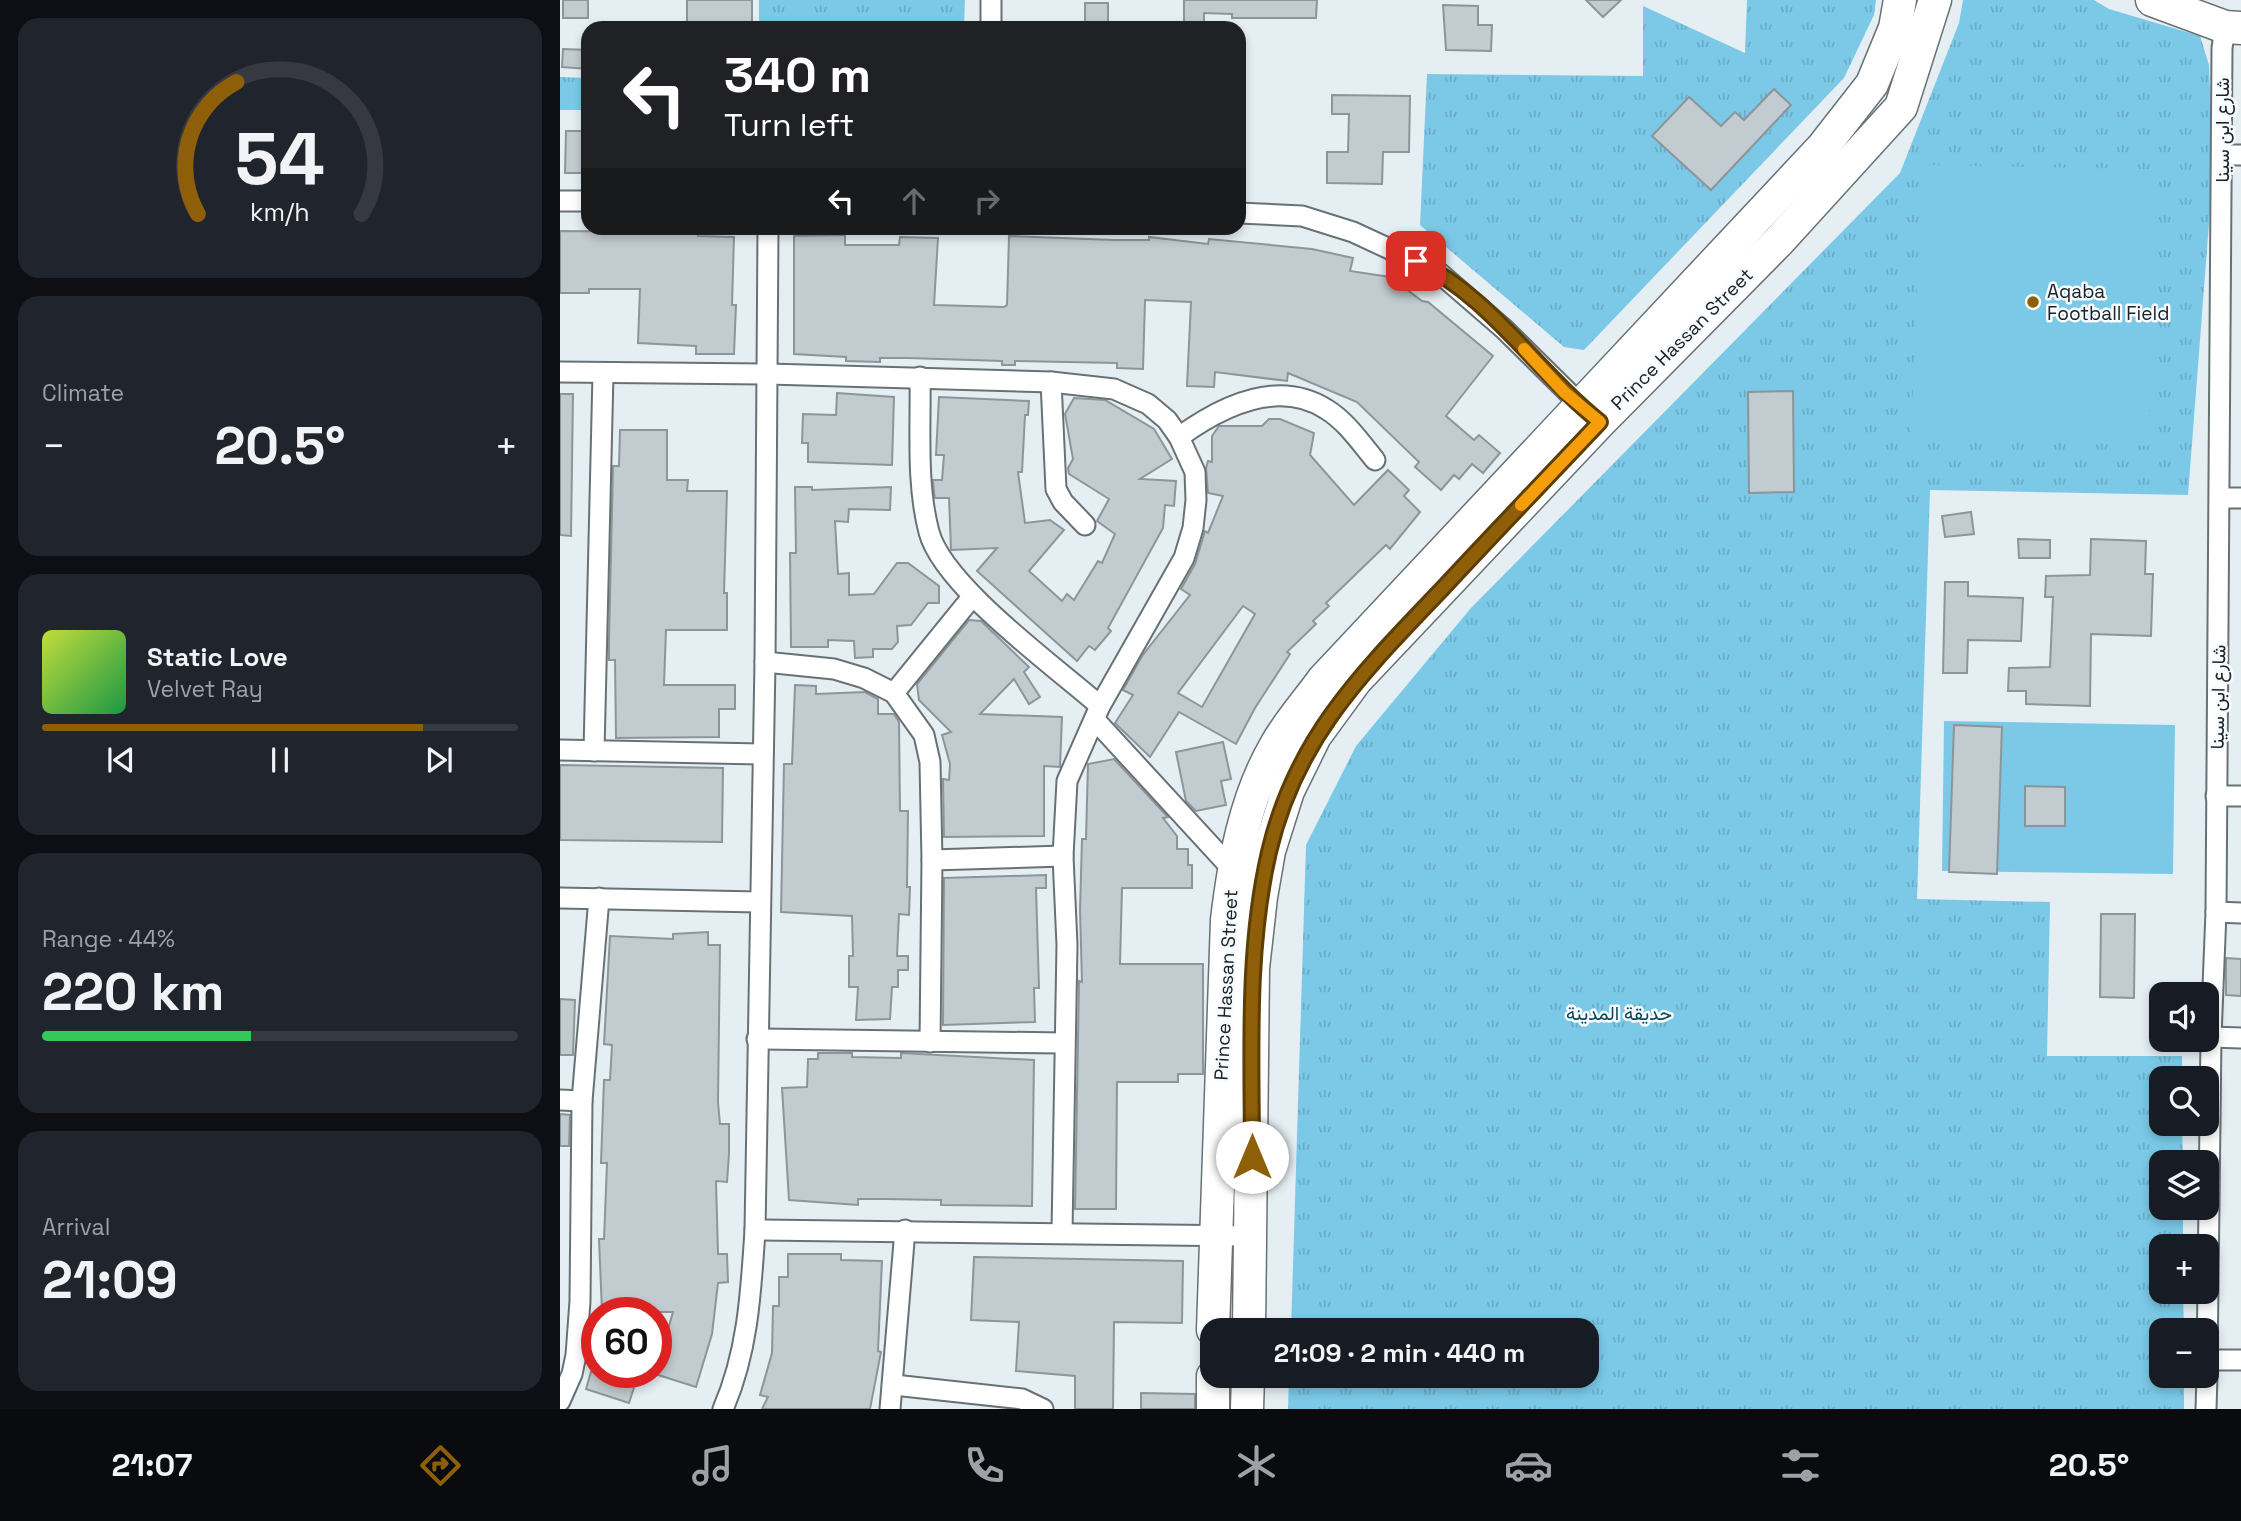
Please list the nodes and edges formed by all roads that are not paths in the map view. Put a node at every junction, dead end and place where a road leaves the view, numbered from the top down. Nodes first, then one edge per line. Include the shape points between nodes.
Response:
1 (992, 0) edge
2 (1900, 0) edge
3 (1936, 0) edge
4 (2152, 0) edge
5 (991, 21) edge
6 (2233, 28) edge
7 (2232, 155) edge
8 (560, 201) edge
9 (581, 201) edge
10 (1246, 214) edge
11 (768, 235) edge
12 (560, 372) edge
13 (768, 373) junction
14 (603, 374) junction
15 (920, 377) junction
16 (1051, 382) junction
17 (1590, 414) junction
18 (1179, 436) junction
19 (1375, 460) dead end
20 (2221, 498) junction
21 (2241, 498) edge
22 (1085, 525) dead end
23 (972, 597) junction
24 (765, 662) junction
25 (894, 693) junction
26 (1098, 713) junction
27 (560, 750) edge
28 (594, 751) junction
29 (761, 754) junction
30 (2216, 796) junction
31 (2241, 796) edge
32 (1063, 856) junction
33 (932, 860) junction
34 (1233, 870) junction
35 (560, 898) edge
36 (599, 898) junction
37 (759, 902) junction
38 (2216, 912) junction
39 (2241, 913) edge
40 (2213, 982) edge
41 (2219, 1037) edge
42 (2241, 1038) edge
43 (757, 1039) junction
44 (930, 1042) junction
45 (1063, 1043) junction
46 (2211, 1052) edge
47 (560, 1100) edge
48 (582, 1101) junction
49 (755, 1230) junction
50 (905, 1230) junction
51 (1062, 1233) junction
52 (1216, 1235) junction
53 (1251, 1236) junction
54 (1213, 1318) edge
55 (1249, 1318) edge
56 (2208, 1318) edge
57 (2219, 1360) edge
58 (2241, 1360) edge
59 (894, 1385) junction
60 (1213, 1388) edge
61 (1248, 1388) edge
62 (2207, 1388) edge
63 (560, 1401) edge
64 (723, 1409) edge
65 (890, 1409) edge
66 (1042, 1409) edge
67 (1213, 1409) edge
68 (1247, 1409) edge
69 (2206, 1409) edge

1 - 5 street
2 - 17 main road, Prince Hassan Street via 1895,28 1872,84 1822,148
3 - 17 main road, Prince Hassan Street via 1900,107 1779,240
4 - 6 main road
6 - 7 street, شارع ابن سينا via 2222,48
7 - 20 street, شارع ابن سينا
8 - 9 street
10 - 17 street via 1302,216 1353,232 1437,271
11 - 13 street
12 - 14 street
13 - 14 street
13 - 15 street
13 - 24 street
14 - 28 street
15 - 16 street
15 - 23 street via 923,495 929,533 939,556
16 - 18 street via 1114,389 1148,404
16 - 22 street via 1056,489
17 - 34 main road, Prince Hassan Street via 1323,680 1276,745 1253,794
17 - 53 main road, Prince Hassan Street via 1356,680 1315,736 1288,790 1269,851 1253,968
18 - 19 street via 1236,403 1262,397 1295,398 1324,408 1348,427
18 - 26 street via 1195,472 1193,528 1184,558
20 - 21 street
20 - 30 street, شارع ابن سينا
23 - 25 street
23 - 26 street
24 - 25 street via 834,669
24 - 29 street
25 - 33 street via 924,734 930,762
26 - 32 street via 1067,781
26 - 34 street
27 - 28 street
28 - 29 street
29 - 37 street
30 - 31 street
30 - 38 street, شارع ابن سينا
32 - 33 street
32 - 45 street via 1068,945
33 - 44 street
34 - 52 main road, Prince Hassan Street via 1227,920
35 - 36 street
36 - 37 street
36 - 48 street
37 - 43 street
38 - 39 street
38 - 40 street, شارع ابن سينا
41 - 42 street
43 - 44 street
43 - 49 street
44 - 45 street
45 - 51 street
46 - 56 street, شارع ابن سينا
47 - 48 street
48 - 63 street via 580,1301 574,1365
49 - 50 street
49 - 64 street via 749,1318 736,1379
50 - 51 street
50 - 59 street
51 - 52 street
52 - 53 street
52 - 54 main road, Prince Hassan Street
53 - 55 main road, Prince Hassan Street
57 - 58 street
59 - 65 street
59 - 66 street via 1022,1399
60 - 67 main road
61 - 68 main road
62 - 69 street

